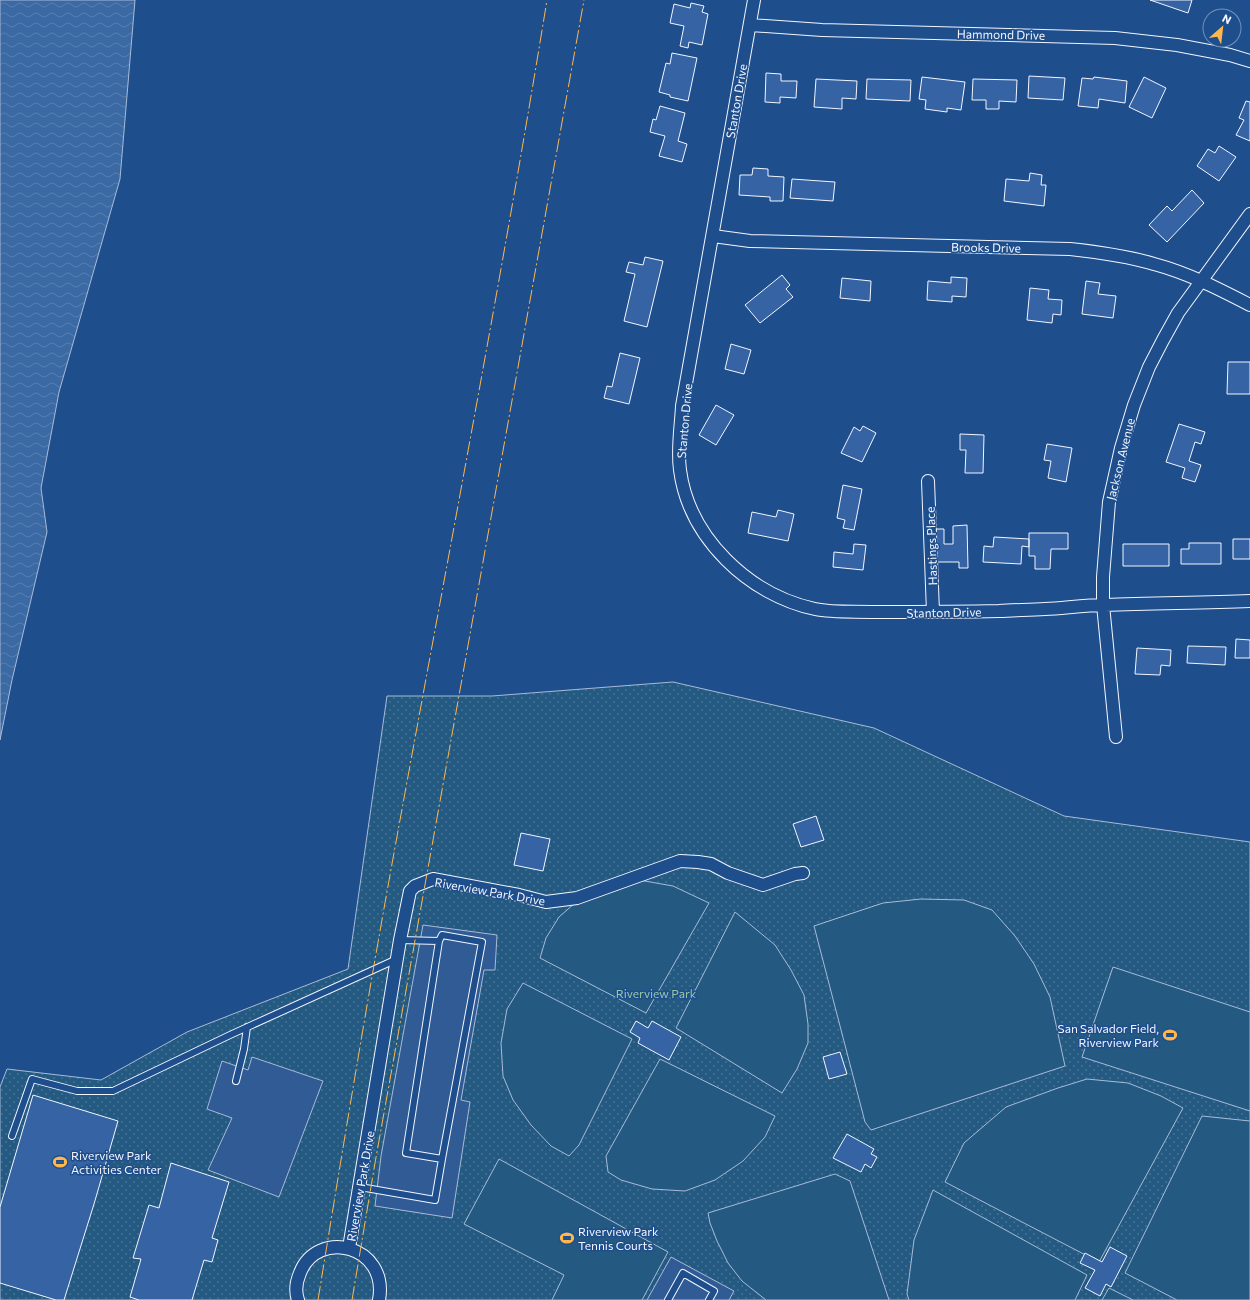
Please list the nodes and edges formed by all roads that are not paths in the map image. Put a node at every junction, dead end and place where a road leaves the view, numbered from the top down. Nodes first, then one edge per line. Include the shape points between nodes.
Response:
1 (754, 0) edge
2 (751, 24) junction
3 (1250, 61) edge
4 (1250, 214) edge
5 (712, 236) junction
6 (1202, 281) junction
7 (1250, 305) edge
8 (928, 480) dead end
9 (1250, 601) edge
10 (1103, 605) junction
11 (933, 612) junction
12 (1116, 737) dead end
13 (803, 873) dead end
14 (400, 940) junction
15 (439, 941) junction
16 (397, 959) junction
17 (247, 1027) junction
18 (236, 1081) dead end
19 (12, 1136) dead end
20 (442, 1159) junction
21 (360, 1187) junction
22 (349, 1248) junction
23 (298, 1300) edge
24 (379, 1300) edge
25 (668, 1300) edge
26 (709, 1300) edge

1 - 2 street, Stanton Drive
2 - 3 street, Hammond Drive via 822,30 1115,38 1177,45
2 - 5 street, Stanton Drive
4 - 6 street, Jackson Avenue
5 - 6 street, Brooks Drive via 750,241 1070,249 1148,262
5 - 11 street, Stanton Drive via 682,406 679,442 680,469 685,492 698,523 718,551 744,577 782,599 816,609 834,611
6 - 7 street, Brooks Drive
6 - 10 street, Jackson Avenue via 1178,313 1163,340 1134,405 1109,502
8 - 11 street, Hastings Place
9 - 10 street, Stanton Drive
10 - 11 street, Stanton Drive via 1044,610
10 - 12 street, Jackson Avenue
13 - 14 street, Riverview Park Drive via 763,885 711,864 680,862 577,898 546,902 433,879 414,886 410,891
14 - 15 lane
14 - 16 street, Riverview Park Drive
15 - 20 lane via 406,1153
15 - 20 lane via 442,935 482,942
16 - 17 lane
16 - 21 street, Riverview Park Drive
17 - 18 lane
17 - 19 lane via 113,1091 77,1091 32,1079
20 - 21 lane via 435,1200
21 - 22 street, Riverview Park Drive
22 - 23 street, Riverview Park Drive via 335,1247 322,1250 310,1257 297,1281
22 - 24 street, Riverview Park Drive via 362,1254 379,1276
25 - 26 lane via 683,1273 714,1290

